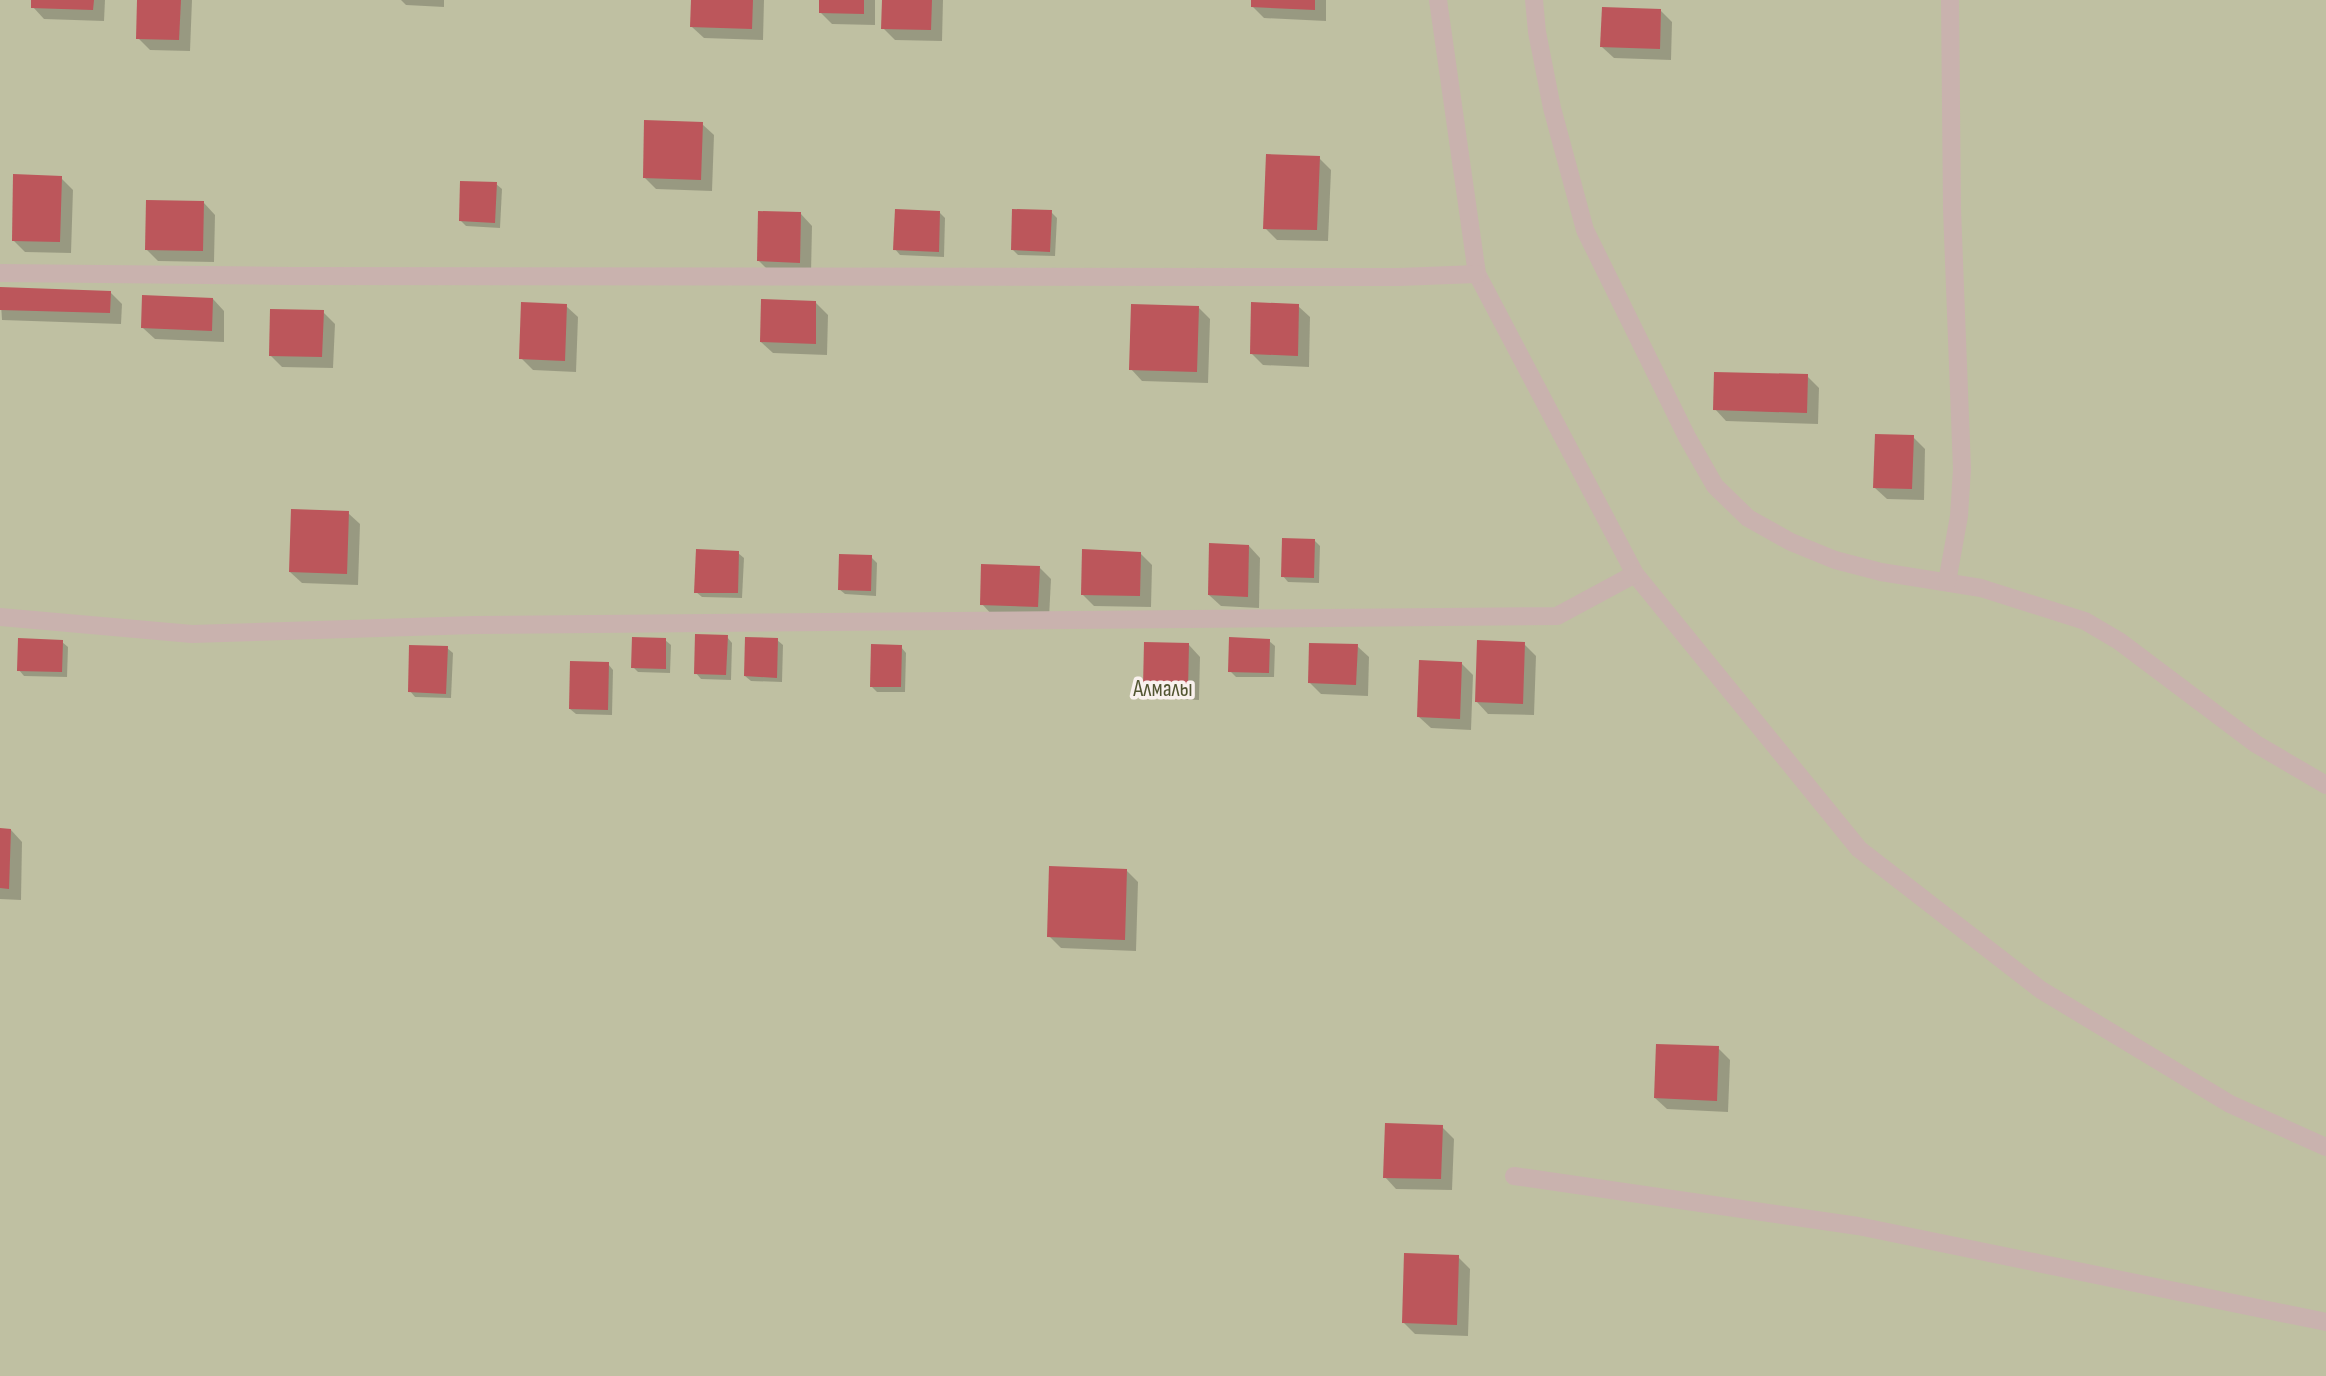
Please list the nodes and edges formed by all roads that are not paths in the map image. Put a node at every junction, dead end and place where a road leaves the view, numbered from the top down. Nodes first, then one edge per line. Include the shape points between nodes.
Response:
1 (1438, 0) edge
2 (1534, 0) edge
3 (1950, 0) edge
4 (0, 273) edge
5 (1478, 274) junction
6 (1634, 574) junction
7 (1947, 582) junction
8 (0, 617) edge
9 (2326, 785) edge
10 (2326, 1147) edge
11 (1514, 1175) dead end
12 (2326, 1322) edge

1 - 5 street
2 - 7 street via 1552,108 1585,230 1716,486 1748,519 1791,542 1870,569
3 - 7 street via 1962,469
4 - 5 street
5 - 6 street
6 - 8 street via 1557,616 474,625 192,634
6 - 10 street via 1859,849 2040,990 2230,1104
7 - 9 street via 2017,598 2085,621 2119,641 2245,736
11 - 12 street via 1858,1226

